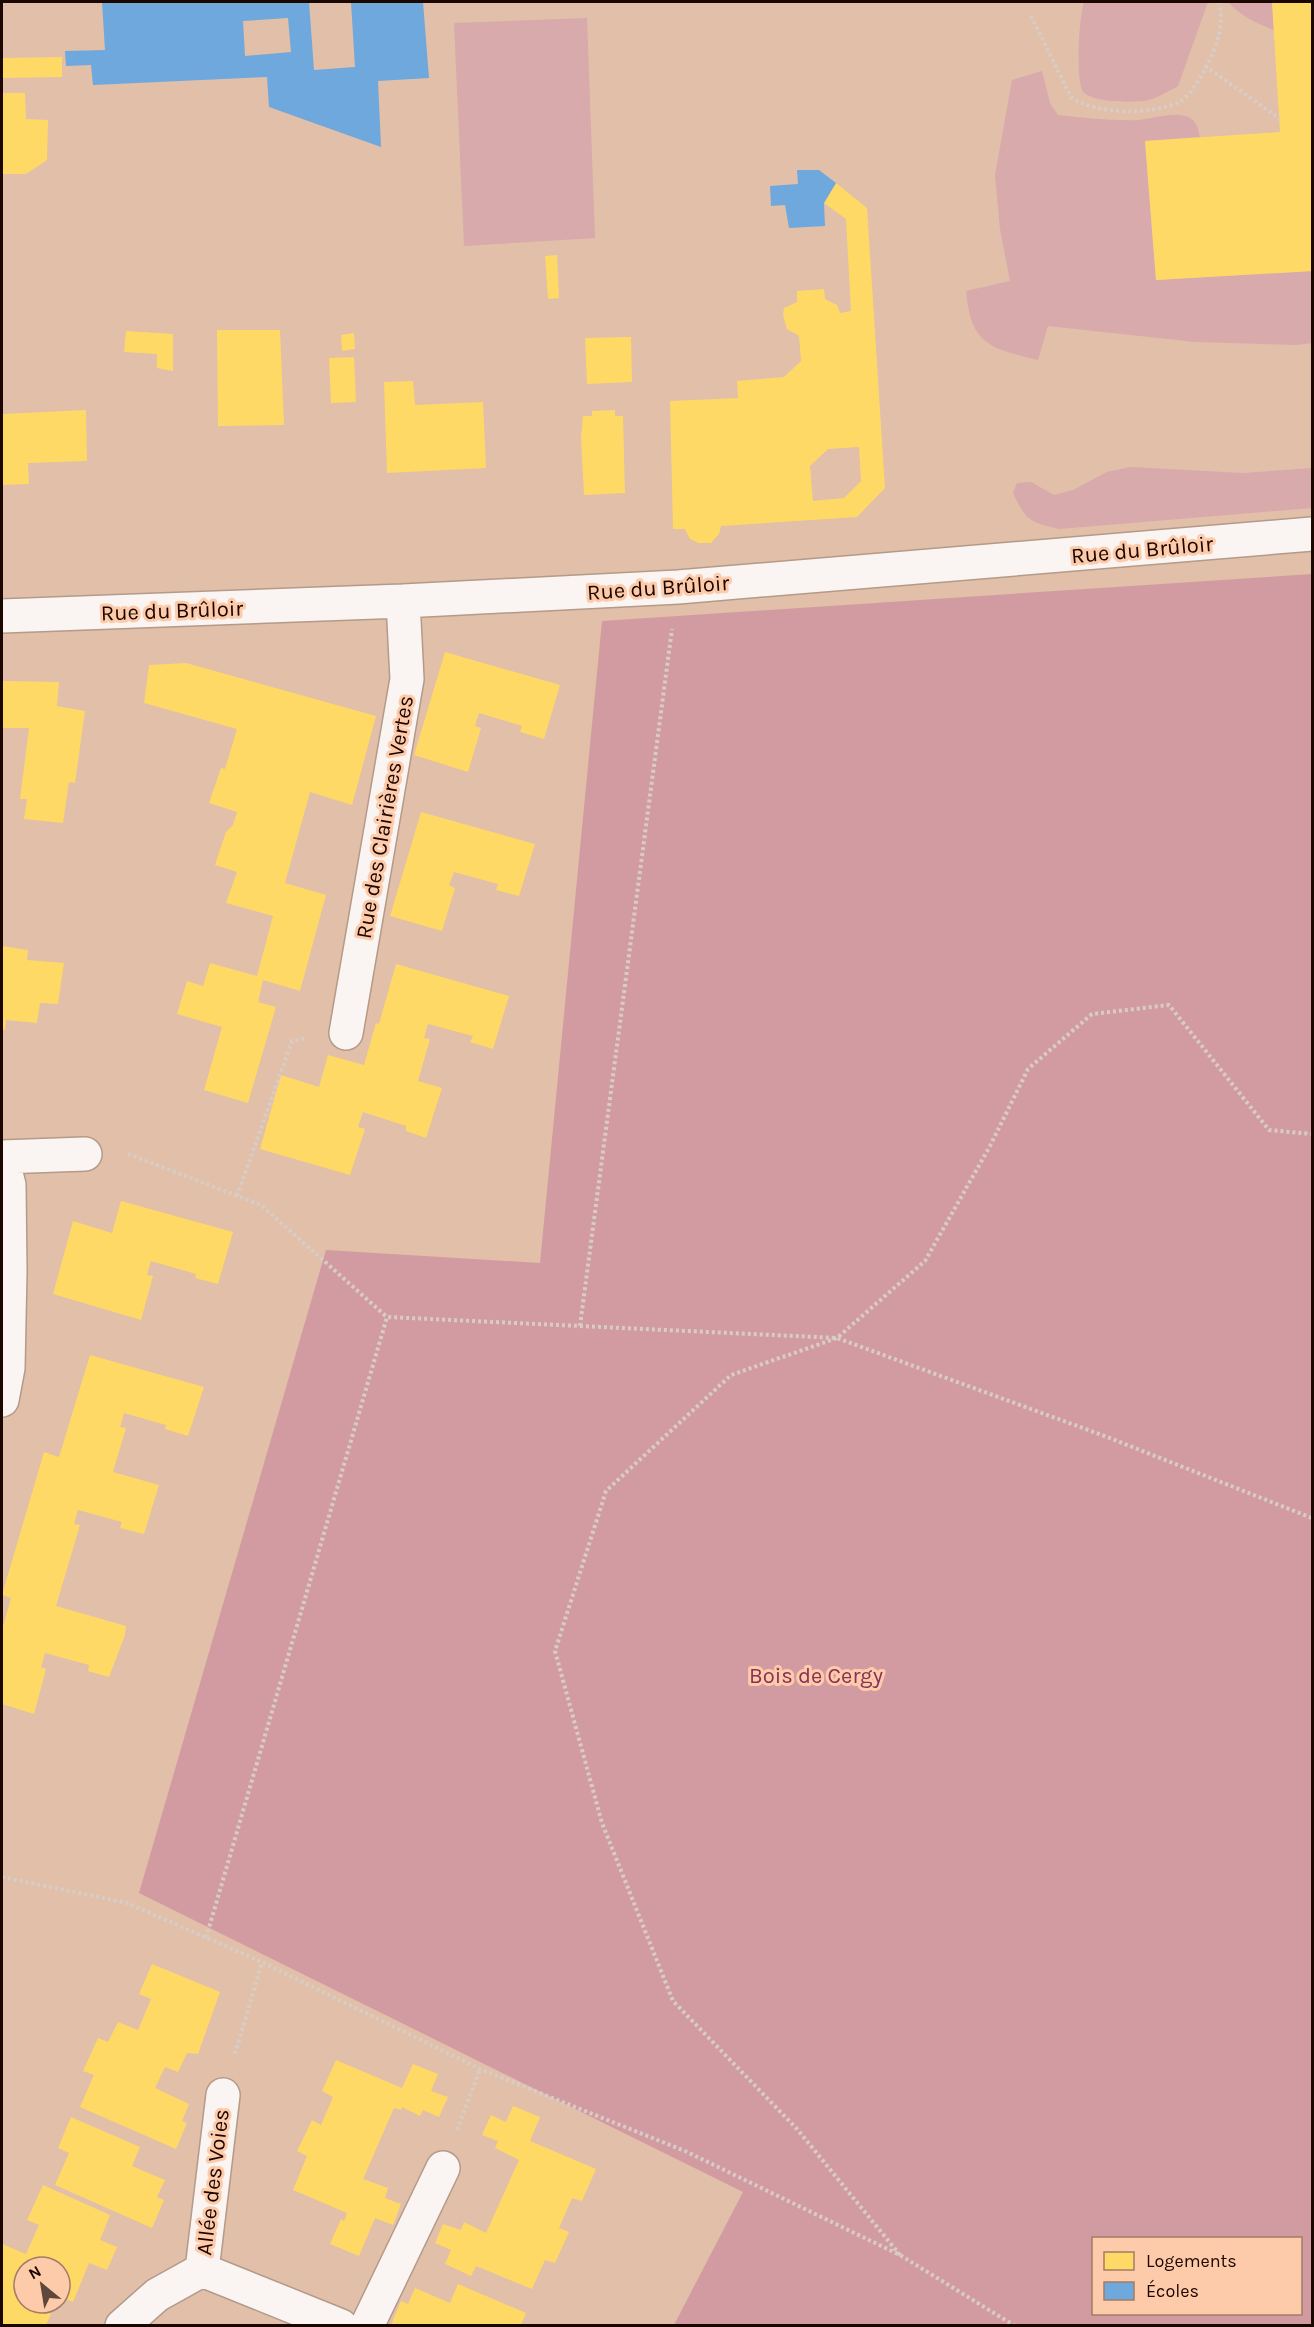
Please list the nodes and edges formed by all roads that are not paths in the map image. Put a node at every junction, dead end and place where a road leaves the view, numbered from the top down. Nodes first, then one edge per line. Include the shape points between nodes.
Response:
1 (1312, 534) edge
2 (403, 601) junction
3 (2, 616) edge
4 (346, 1033) road end
5 (85, 1154) road end
6 (2, 1158) edge
7 (2, 1400) edge
8 (223, 2095) road end
9 (443, 2168) road end
10 (202, 2270) junction
11 (122, 2325) edge
12 (340, 2325) edge
13 (367, 2325) edge

1 - 2 street, Rue du Brûloir via 678,587
2 - 3 street, Rue du Brûloir
2 - 4 street, Rue des Clairières Vertes via 407,679
5 - 6 street
6 - 7 street via 9,1185 10,1249 8,1368
8 - 10 street, Allée des Voies
9 - 13 street
10 - 11 street, Allée des Voies via 156,2295
10 - 12 street, Allée des Voies

